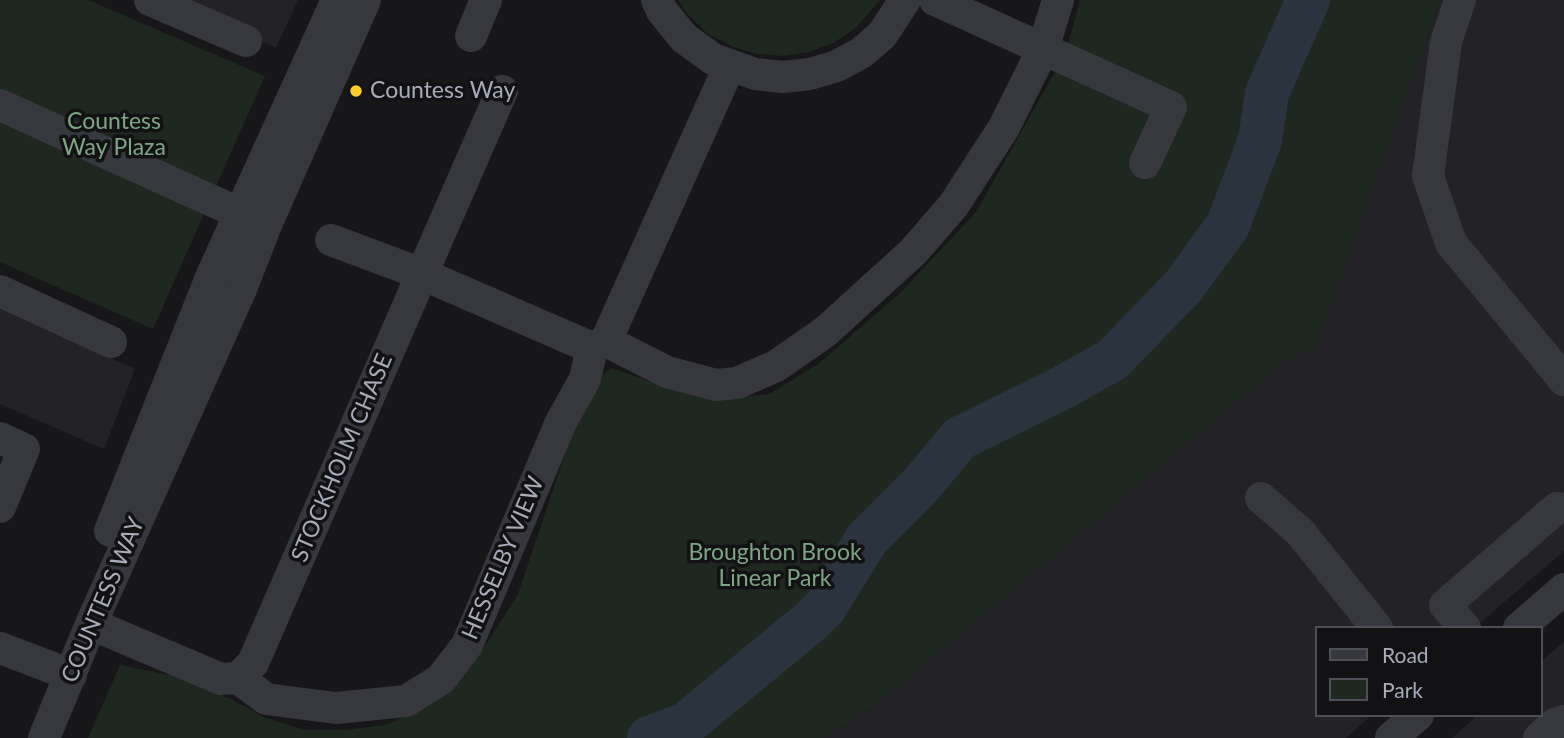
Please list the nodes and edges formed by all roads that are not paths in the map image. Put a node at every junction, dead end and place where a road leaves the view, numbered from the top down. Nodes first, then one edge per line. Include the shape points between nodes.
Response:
1 (150, 0) edge
2 (337, 0) edge
3 (365, 0) edge
4 (486, 0) edge
5 (657, 0) edge
6 (905, 0) edge
7 (935, 0) edge
8 (1058, 0) edge
9 (1461, 0) edge
10 (471, 36) dead end
11 (246, 41) dead end
12 (1043, 49) junction
13 (729, 67) junction
14 (502, 91) dead end
15 (0, 105) edge
16 (1145, 163) dead end
17 (253, 219) junction
18 (331, 240) dead end
19 (422, 274) junction
20 (0, 291) edge
21 (111, 342) dead end
22 (599, 345) junction
23 (1564, 380) edge
24 (0, 438) edge
25 (1261, 498) dead end
26 (0, 507) edge
27 (1557, 508) dead end
28 (1564, 589) edge
29 (91, 624) junction
30 (1375, 626) edge
31 (1463, 626) edge
32 (1521, 626) edge
33 (0, 648) edge
34 (63, 673) junction
35 (238, 678) junction
36 (1416, 717) edge
37 (1564, 721) edge
38 (22, 738) edge
39 (44, 738) edge
40 (1391, 738) edge
41 (1539, 738) edge

1 - 11 street
2 - 17 street, COUNTESS WAY
3 - 17 street, COUNTESS WAY
4 - 10 street
5 - 13 street via 684,38
6 - 13 street via 882,35 837,66 783,77
7 - 12 street
8 - 12 street
9 - 23 street via 1446,42 1428,176 1451,243
12 - 16 street via 1171,107
12 - 22 street via 1003,129 953,206 867,295 776,366 737,383 716,385 667,372
13 - 22 street, HESSELBY VIEW
14 - 19 street, STOCKHOLM CHASE
15 - 17 street
17 - 29 street, COUNTESS WAY via 241,289
17 - 34 street, COUNTESS WAY via 212,275
18 - 19 street
19 - 22 street
19 - 35 street, STOCKHOLM CHASE via 253,663
20 - 21 street
22 - 35 street, HESSELBY VIEW via 561,422 467,645 441,679 406,701 336,708 266,699
24 - 26 street via 24,449
25 - 30 street via 1300,532
27 - 31 street via 1445,605
28 - 32 street
29 - 34 street, COUNTESS WAY
29 - 35 street via 221,679
33 - 34 street
34 - 38 street, COUNTESS WAY
34 - 39 street, COUNTESS WAY
36 - 40 street
37 - 41 street

